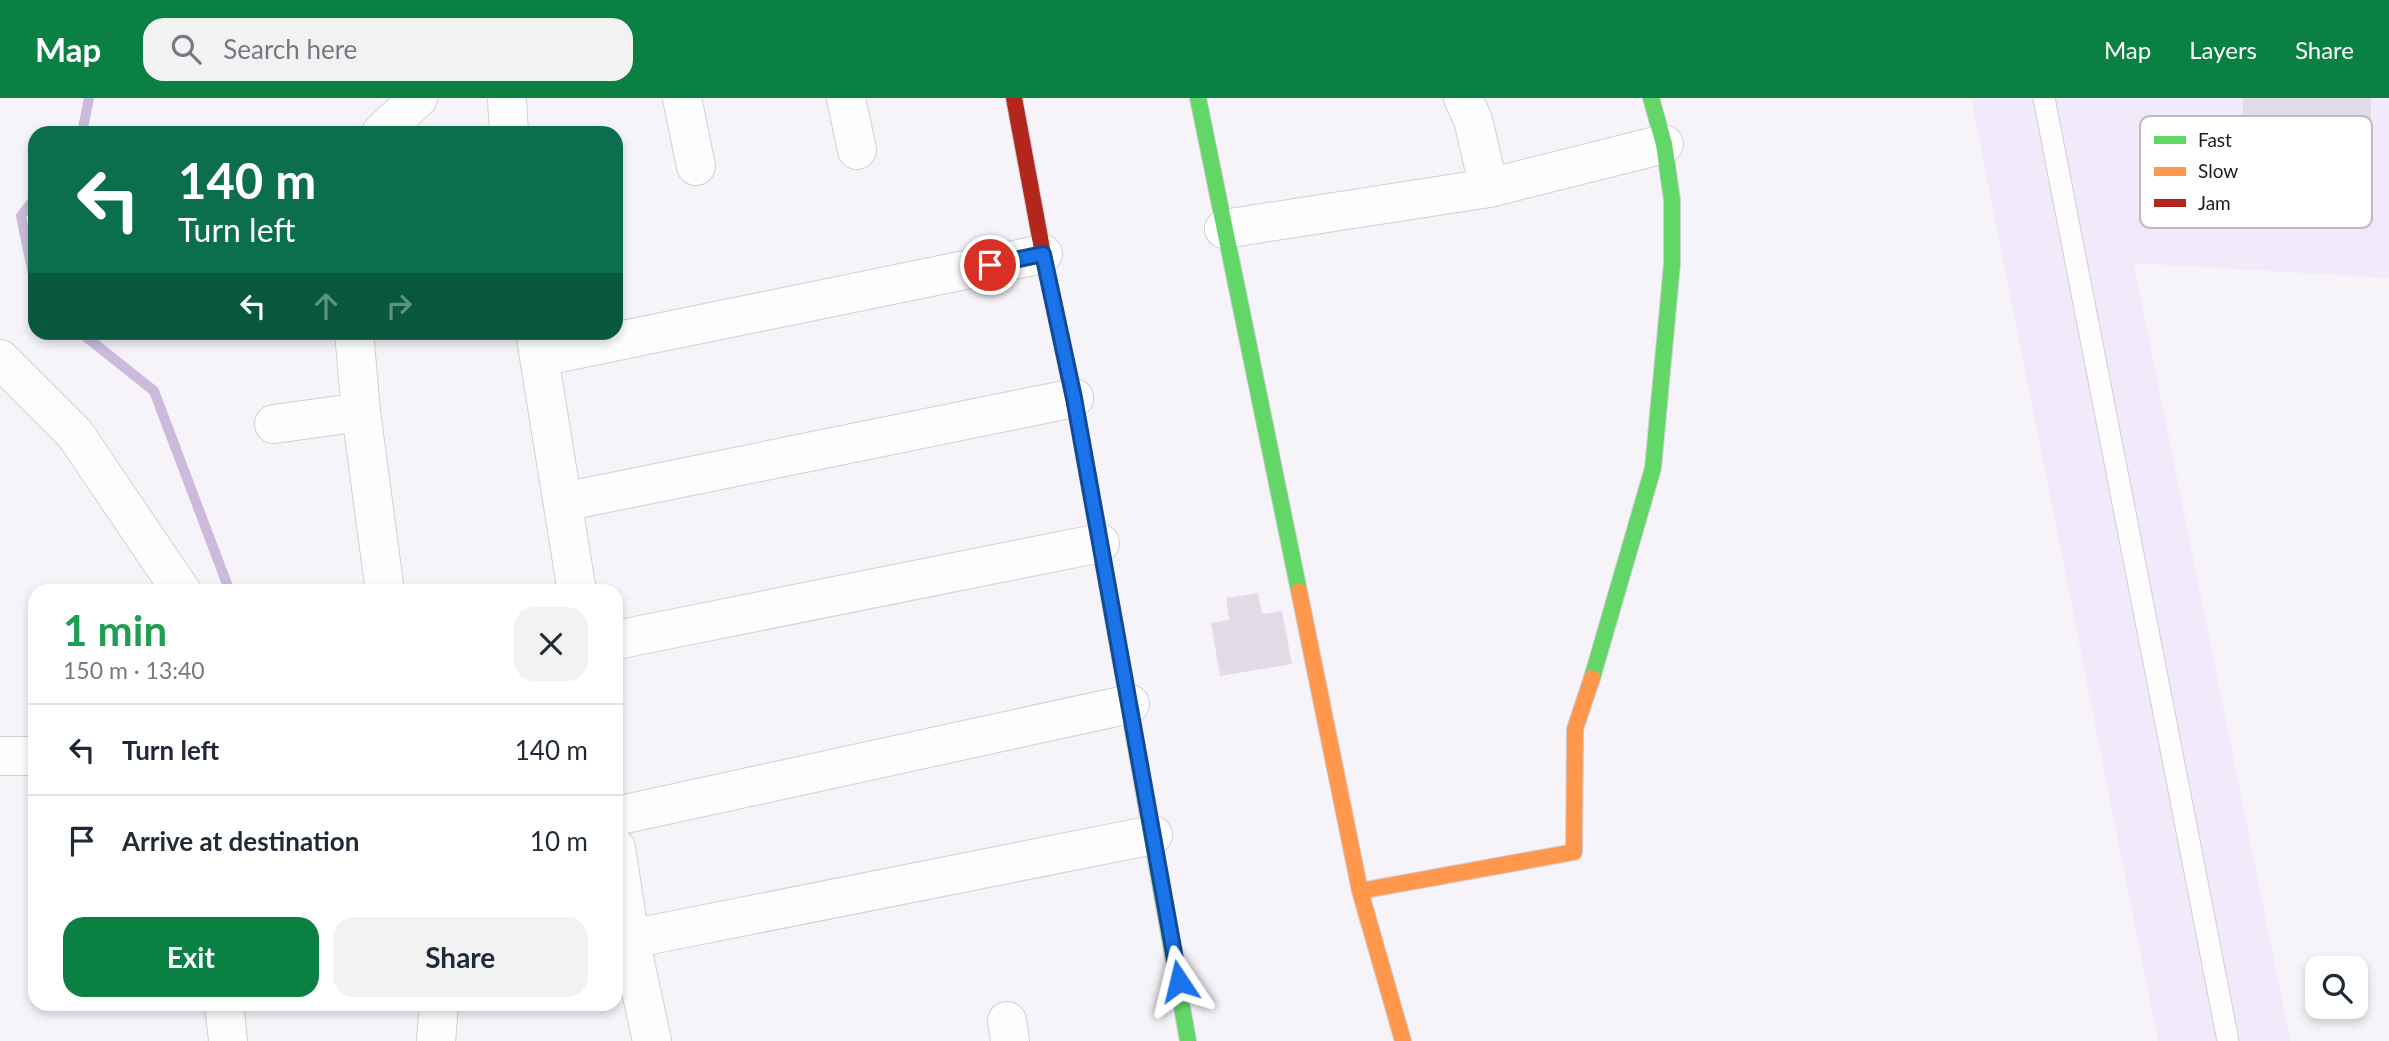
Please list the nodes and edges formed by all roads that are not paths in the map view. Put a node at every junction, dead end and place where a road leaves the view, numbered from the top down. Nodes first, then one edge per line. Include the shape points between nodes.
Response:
1 (418, 98) edge
2 (507, 98) edge
3 (682, 98) edge
4 (846, 98) edge
5 (1014, 98) edge
6 (1198, 98) edge
7 (1463, 98) edge
8 (1651, 98) edge
9 (2044, 98) edge
10 (388, 126) edge
11 (509, 126) edge
12 (1664, 144) junction
13 (857, 150) dead end
14 (696, 166) dead end
15 (1489, 188) junction
16 (1224, 229) junction
17 (1043, 254) junction
18 (623, 329) edge
19 (355, 340) edge
20 (560, 340) edge
21 (538, 344) edge
22 (0, 359) edge
23 (1074, 398) junction
24 (361, 412) junction
25 (274, 424) dead end
26 (563, 502) junction
27 (1100, 543) junction
28 (177, 584) edge
29 (384, 584) edge
30 (577, 584) edge
31 (623, 639) edge
32 (1130, 704) junction
33 (0, 756) edge
34 (28, 756) edge
35 (623, 815) edge
36 (1153, 835) junction
37 (1360, 891) junction
38 (623, 894) edge
39 (630, 939) junction
40 (225, 1011) edge
41 (438, 1011) edge
42 (228, 1041) edge
43 (436, 1041) edge
44 (652, 1041) edge
45 (1188, 1041) edge
46 (1403, 1041) edge
47 (2228, 1041) edge

1 - 10 street
2 - 11 street
3 - 14 street
4 - 13 street
5 - 17 street
6 - 16 street
7 - 15 street via 1474,120
8 - 12 street
9 - 47 lane
12 - 15 street
12 - 37 street via 1672,200 1672,264 1653,468 1575,729 1574,852
15 - 16 street
16 - 37 street
17 - 18 street
17 - 23 street
19 - 24 street
20 - 21 street
21 - 26 street
22 - 28 street via 75,434
23 - 26 street
23 - 27 street
24 - 25 street
24 - 29 street
26 - 30 street
27 - 31 street
27 - 32 street
32 - 35 street
32 - 36 street
33 - 34 street
36 - 39 street
36 - 45 street
37 - 46 street
38 - 39 street
39 - 44 street
40 - 42 street
41 - 43 street

